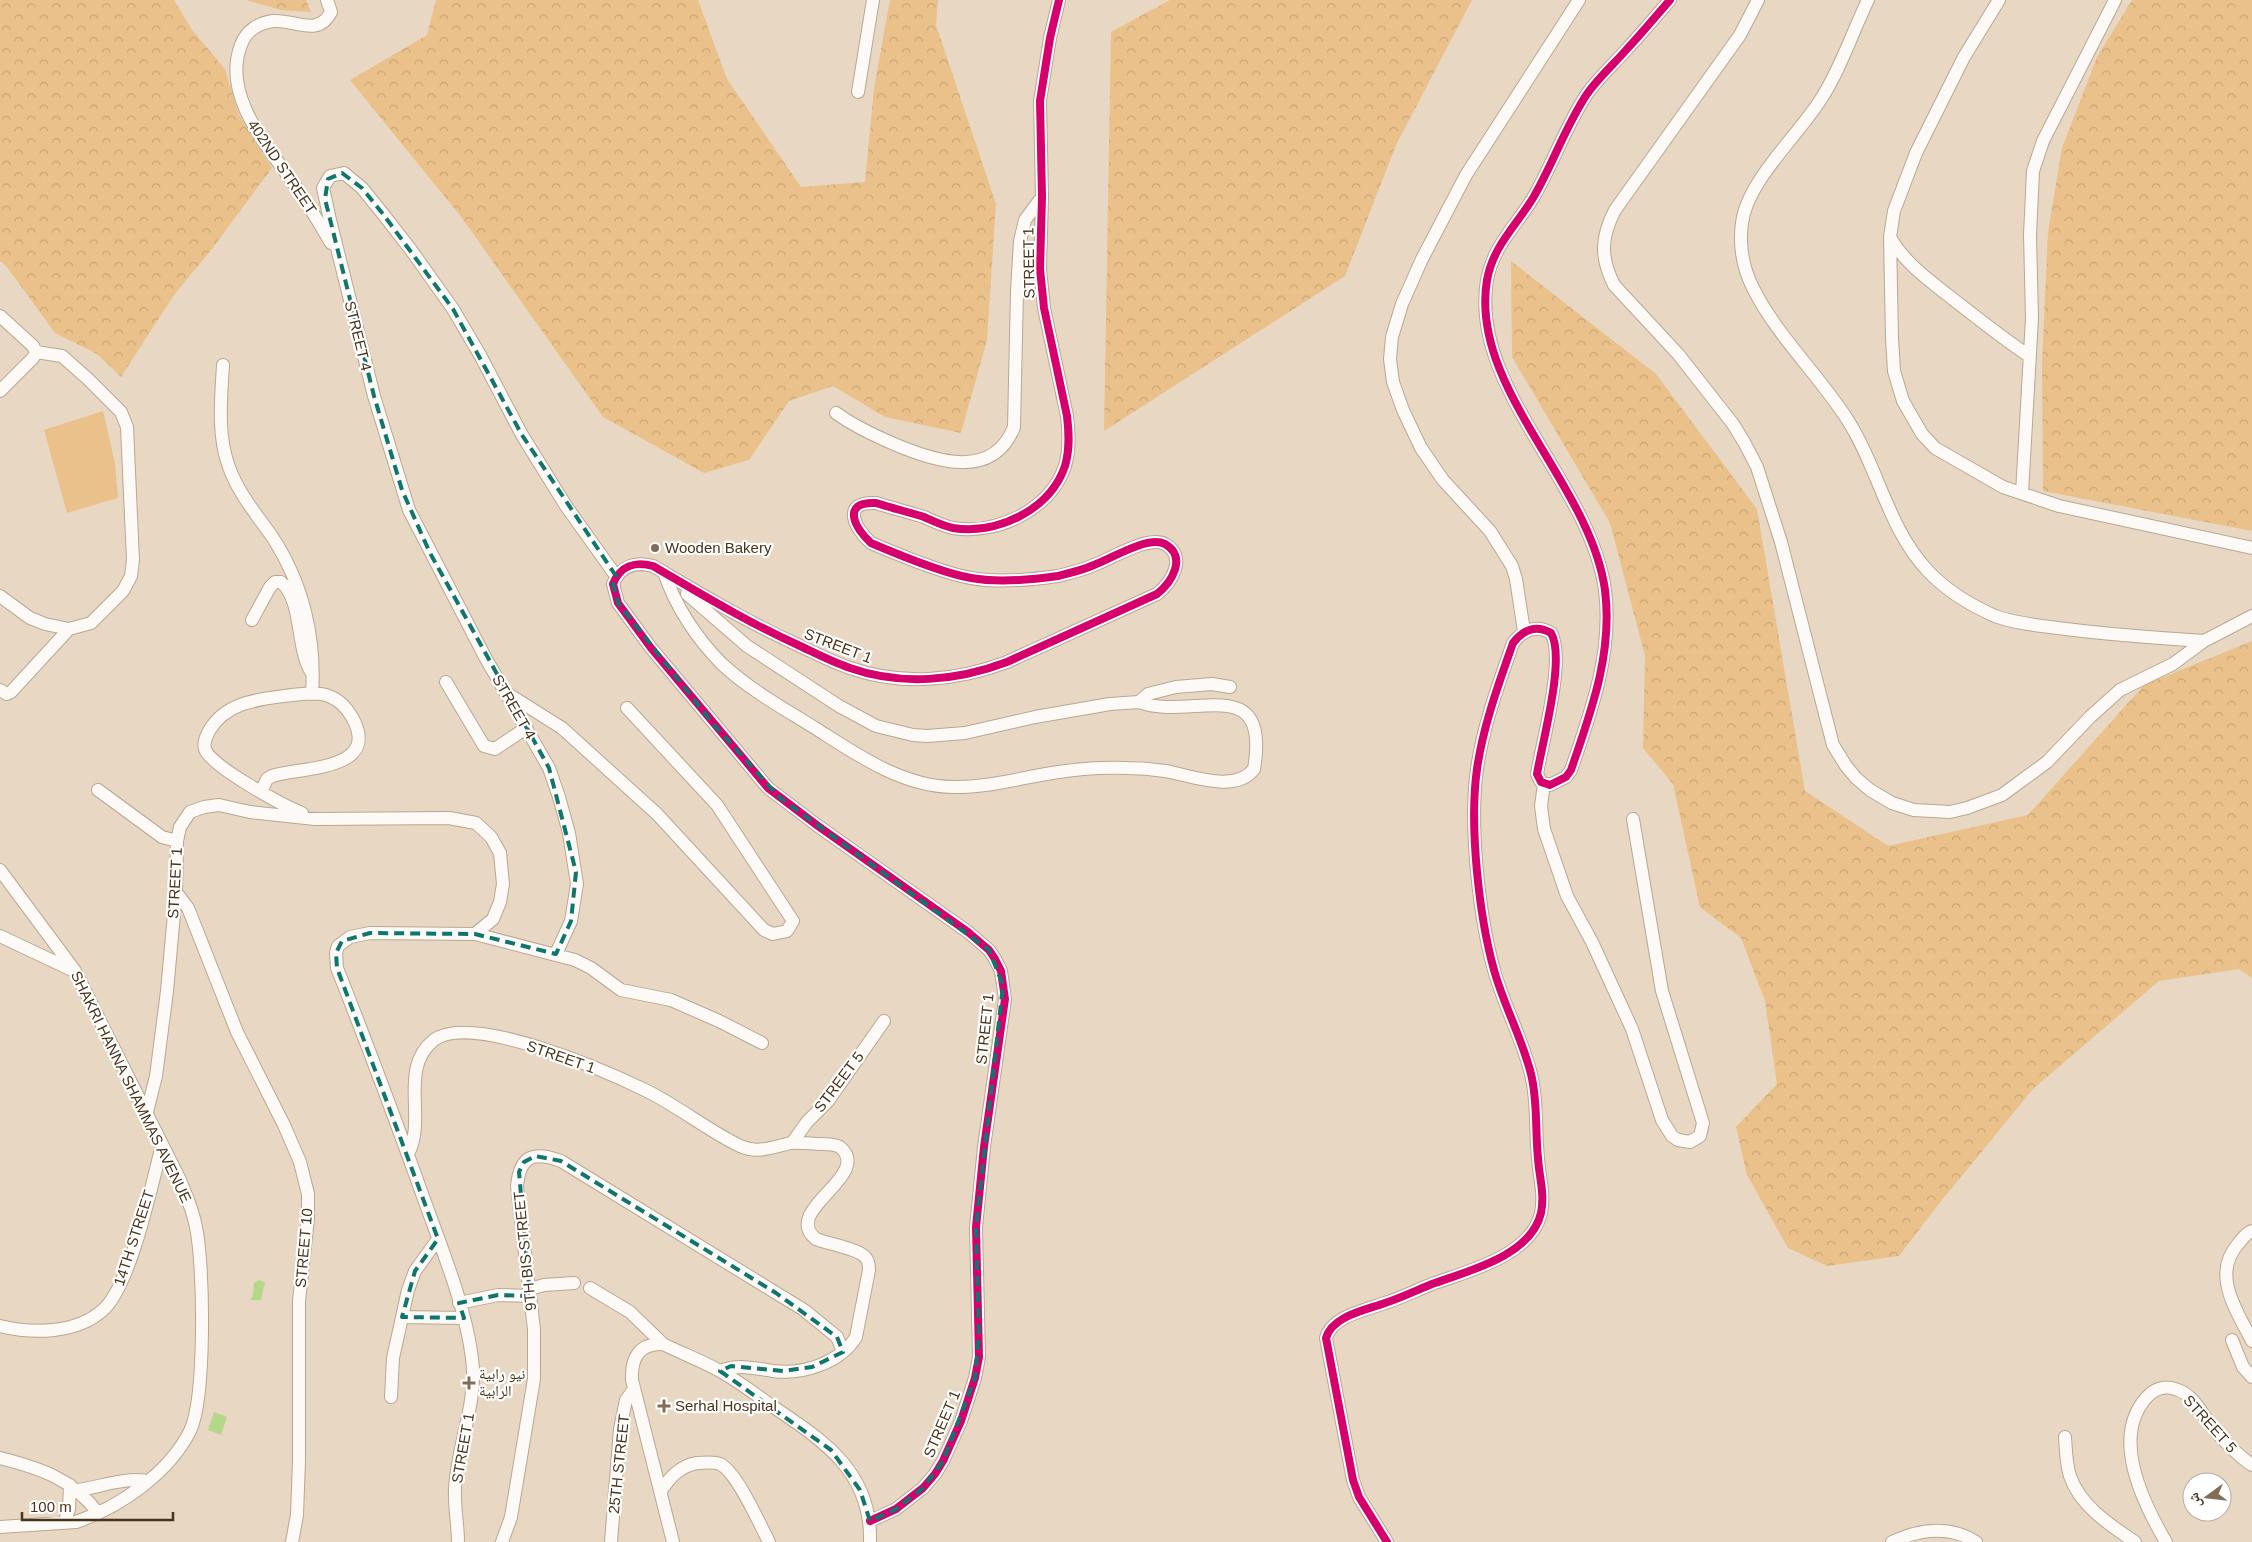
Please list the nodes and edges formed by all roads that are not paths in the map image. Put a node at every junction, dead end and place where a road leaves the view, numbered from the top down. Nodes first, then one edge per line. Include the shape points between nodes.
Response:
1 (328, 0) edge
2 (873, 0) edge
3 (1059, 0) edge
4 (1579, 0) edge
5 (1670, 0) edge
6 (1758, 0) edge
7 (1868, 0) edge
8 (1999, 0) edge
9 (2115, 0) edge
10 (858, 92) dead end
11 (1042, 197) junction
12 (1890, 237) junction
13 (338, 255) junction
14 (0, 316) edge
15 (36, 352) junction
16 (2029, 356) junction
17 (223, 365) dead end
18 (0, 391) edge
19 (836, 413) dead end
20 (2022, 493) junction
21 (2252, 548) edge
22 (616, 576) junction
23 (665, 578) junction
24 (0, 596) edge
25 (2252, 616) edge
26 (252, 620) dead end
27 (69, 629) junction
28 (1524, 631) junction
29 (2204, 641) junction
30 (313, 676) junction
31 (446, 682) dead end
32 (1230, 687) dead end
33 (0, 690) edge
34 (506, 693) junction
35 (312, 694) junction
36 (1139, 702) junction
37 (627, 708) dead end
38 (526, 728) junction
39 (1544, 784) junction
40 (98, 790) dead end
41 (261, 792) junction
42 (315, 819) junction
43 (1633, 819) dead end
44 (177, 841) junction
45 (0, 870) edge
46 (176, 892) junction
47 (474, 934) junction
48 (0, 936) edge
49 (556, 954) junction
50 (75, 971) junction
51 (884, 1021) dead end
52 (762, 1043) dead end
53 (147, 1112) junction
54 (792, 1143) junction
55 (162, 1145) junction
56 (408, 1154) junction
57 (2252, 1231) edge
58 (438, 1239) junction
59 (574, 1283) dead end
60 (590, 1288) dead end
61 (530, 1293) junction
62 (459, 1303) junction
63 (402, 1317) junction
64 (464, 1318) junction
65 (0, 1326) edge
66 (2232, 1340) dead end
67 (2252, 1341) edge
68 (662, 1344) junction
69 (843, 1352) junction
70 (720, 1371) junction
71 (2252, 1377) edge
72 (634, 1389) junction
73 (391, 1397) dead end
74 (2065, 1437) dead end
75 (0, 1458) edge
76 (2252, 1465) edge
77 (147, 1480) junction
78 (74, 1488) junction
79 (661, 1491) junction
80 (98, 1513) junction
81 (870, 1521) junction
82 (64, 1523) junction
83 (0, 1527) edge
84 (292, 1542) edge
85 (458, 1542) edge
86 (502, 1542) edge
87 (611, 1542) edge
88 (674, 1542) edge
89 (769, 1542) edge
90 (870, 1542) edge
91 (1387, 1542) edge
92 (1892, 1542) edge
93 (1976, 1542) edge
94 (2135, 1542) edge
95 (2166, 1542) edge

1 - 13 street, 402ND STREET via 331,12 321,24 274,21 262,24 245,36 237,56 241,96 253,126
2 - 10 street
3 - 11 street, STREET 1 via 1040,101
4 - 28 street via 1466,175 1402,304 1392,337 1390,359 1393,382 1421,448 1443,480 1490,531 1512,566
5 - 39 street via 1587,95 1532,198 1493,256 1487,282 1486,316 1494,355 1512,395 1576,508 1598,560 1605,590 1606,638 1595,700 1570,770 1557,782
6 - 29 street via 1740,35 1615,210 1608,223 1603,255 1614,285 1666,341 1733,424 1757,467 1781,542 1830,736 1846,766 1856,778 1883,798 1914,810 1950,812 1986,802 2002,795 2047,762 2120,690 2173,664
7 - 29 street via 1822,99 1749,196 1741,236 1744,268 1753,288 1784,337 1848,420 1865,450 1896,522 1927,570 1946,587 1996,616 2019,622 2122,636
8 - 12 street via 1964,58 1916,153 1894,211
9 - 16 street via 2043,141 2032,171
11 - 19 street via 1025,220 1020,241 1014,427 1004,447 979,459 953,463 936,460 865,431
11 - 23 street, STREET 1 via 1041,293 1069,434 1068,452 1059,478 1042,501 1017,518 1001,524 953,528 867,502 854,512 855,525 871,543 957,575 988,580 1060,575 1093,566 1137,546 1154,542 1165,544 1176,559 1175,570 1165,587 1157,594 999,665 964,675 913,679 872,674 843,665 758,627
12 - 16 street via 1900,254 1915,269
12 - 20 street via 1894,371 1903,401 1922,434 1935,448 2003,487
13 - 22 street, STREET 4 via 323,188 330,176 342,173 362,188 378,207 453,309 522,436
13 - 34 street, STREET 4 via 374,396 409,510
14 - 15 street
15 - 18 street
15 - 27 street via 62,356 121,412 126,427 133,538 131,576 123,591 92,623
16 - 20 street
17 - 30 street via 221,426 229,467 246,499 274,539 298,586 312,643
20 - 21 street via 2077,510
22 - 23 street, STREET 1 via 621,570 638,564 653,566
22 - 81 street, STREET 1 via 613,584 618,603 702,711 768,788 968,932 989,950 1001,971 1005,999 976,1227 979,1334 975,1378 956,1436 935,1474 909,1500
23 - 36 street via 769,662 858,718 895,732 951,735 1035,717
23 - 36 street via 678,606 702,639 742,682 857,754 916,782 950,787 984,786 1054,772 1124,768 1166,771 1222,782 1247,776 1254,769 1254,733 1249,715 1244,710 1215,704 1159,708
24 - 27 street via 30,618
25 - 29 street
26 - 30 street via 270,586 282,582 292,599 304,658
27 - 33 street via 12,692 7,694
28 - 39 street via 1545,629 1555,642 1553,686 1537,774
28 - 91 street via 1513,643 1487,725 1477,769 1475,832 1479,886 1490,954 1499,988 1519,1035 1534,1090 1542,1181 1540,1214 1535,1228 1509,1253 1472,1271 1361,1311 1333,1325 1328,1332 1326,1338 1353,1480 1363,1504
30 - 35 street
31 - 38 street via 484,746 495,748
32 - 36 street via 1212,684 1176,687 1148,694
34 - 37 street via 562,728 657,814 764,930 773,934 787,931 793,922 717,805
34 - 38 street, STREET 4
35 - 41 street via 325,694 343,706 355,724 359,740 357,748 342,761 272,776
35 - 41 street via 257,699 236,706 214,722 205,739 205,749 210,758
38 - 49 street, STREET 4 via 554,780 576,872 576,897 571,921
39 - 43 street via 1543,824 1567,896 1628,1020 1662,1120 1672,1136 1690,1142 1700,1136 1703,1124 1662,991
40 - 44 street via 162,837
41 - 42 street
42 - 44 street, STREET 1 via 210,806 190,812 180,827
42 - 47 street via 449,818 471,822 482,828 500,853 503,884 493,919
44 - 46 street, STREET 1
45 - 50 street, SHAKRI HANNA SHAMMAS AVENUE
46 - 53 street, STREET 1 via 159,1054
46 - 84 street, STREET 10 via 188,908 237,1032 284,1125 300,1162 308,1194 299,1301 299,1460 297,1515
47 - 49 street
47 - 56 street, STREET 1 via 370,933 350,937 338,946 337,968
48 - 50 street
49 - 52 street via 591,968 621,990 671,1000
50 - 53 street, SHAKRI HANNA SHAMMAS AVENUE
51 - 54 street, STREET 5 via 828,1101
53 - 55 street, SHAKRI HANNA SHAMMAS AVENUE
54 - 56 street, STREET 1 via 750,1150 645,1090 570,1057 487,1035 457,1032 447,1033 433,1041 416,1066 414,1138
54 - 69 street, STREET 1 via 837,1145 848,1159 843,1174 810,1214 807,1227 816,1239 863,1255 868,1261 856,1338
55 - 65 street, 14TH STREET via 126,1269 117,1293 103,1310 83,1321 57,1329
55 - 77 street, SHAKRI HANNA SHAMMAS AVENUE via 180,1180 196,1226 201,1289 200,1358 197,1399 190,1430 174,1456
56 - 58 street, STREET 1
57 - 67 street via 2228,1259 2225,1274 2231,1299
58 - 62 street, STREET 1
58 - 63 street via 415,1271
59 - 61 street via 544,1285
60 - 68 street via 630,1312
61 - 62 street
61 - 69 street, 9TH BIS STREET via 519,1172 527,1159 546,1156 561,1161 627,1200 804,1310 837,1337
61 - 86 street, 9TH BIS STREET via 534,1329 532,1399 511,1517
62 - 64 street, STREET 1
63 - 64 street
63 - 73 street via 392,1366
64 - 85 street, STREET 1 via 473,1378 455,1489
66 - 71 street via 2243,1367
68 - 70 street
68 - 72 street via 644,1347 638,1354 631,1371
69 - 70 street via 818,1365 792,1371 731,1366
70 - 81 street via 832,1450 860,1490
72 - 79 street
72 - 87 street, 25TH STREET via 626,1400 620,1428
74 - 94 street via 2068,1469 2078,1494 2102,1518
75 - 78 street via 54,1476
76 - 95 street, STREET 5 via 2242,1459 2212,1427 2192,1399 2166,1387 2152,1391 2142,1402 2132,1424 2131,1452 2144,1502
77 - 78 street
77 - 80 street, SHAKRI HANNA SHAMMAS AVENUE via 127,1498
78 - 80 street
78 - 82 street
79 - 88 street
79 - 89 street via 669,1479 683,1468 706,1462 720,1464 737,1482
80 - 82 street, SHAKRI HANNA SHAMMAS AVENUE
81 - 90 street
82 - 83 street, SHAKRI HANNA SHAMMAS AVENUE
92 - 93 street via 1942,1530

